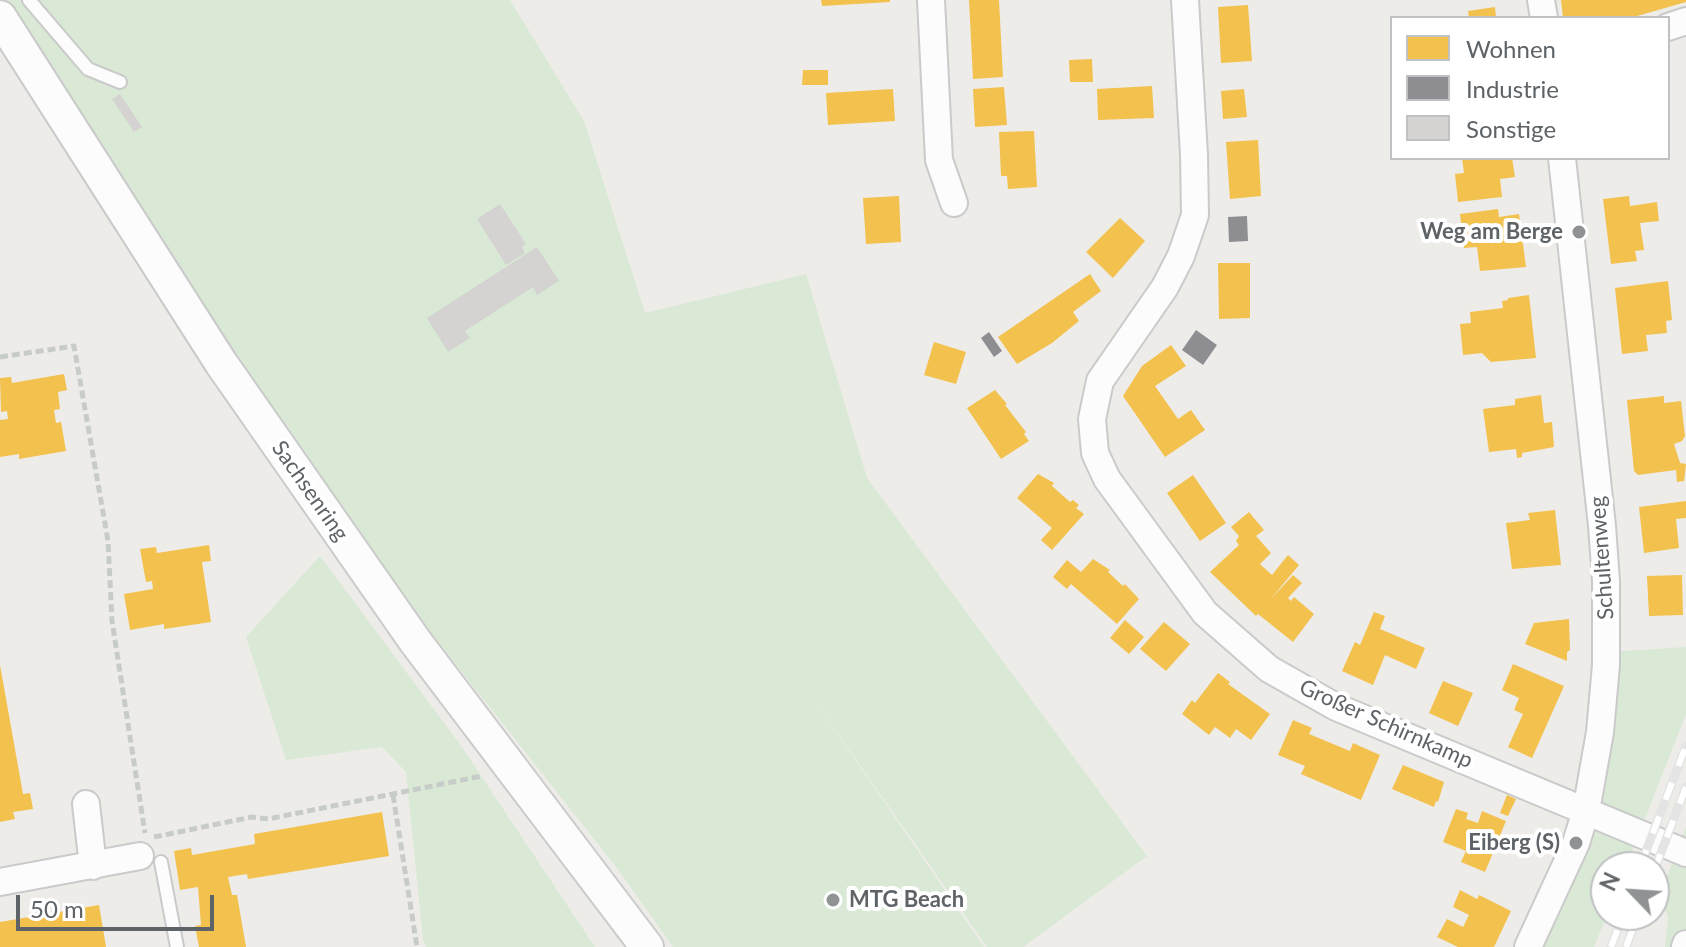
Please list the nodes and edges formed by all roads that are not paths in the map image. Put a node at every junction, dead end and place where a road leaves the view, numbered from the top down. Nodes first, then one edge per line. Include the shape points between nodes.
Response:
1 (29, 0) edge
2 (931, 0) edge
3 (1185, 0) edge
4 (0, 17) edge
5 (120, 82) dead end
6 (1562, 160) edge
7 (954, 203) dead end
8 (86, 804) dead end
9 (1586, 811) junction
10 (1686, 853) edge
11 (151, 859) joint
12 (93, 866) junction
13 (0, 882) edge
14 (177, 947) edge
15 (647, 947) edge
16 (1528, 947) edge

1 - 5 lane via 88,69
2 - 7 street via 939,160
3 - 9 street, Großer Schirnkamp via 1195,215 1165,287 1100,381 1092,419 1095,453 1107,479 1205,613 1269,669 1336,707
4 - 15 street, Sachsenring via 221,363 415,641
6 - 9 street, Schultenweg via 1606,581 1606,665
8 - 12 street
9 - 10 street, Großer Schirnkamp
9 - 16 street, Schultenweg
11 - 12 street
11 - 14 lane
12 - 13 street

